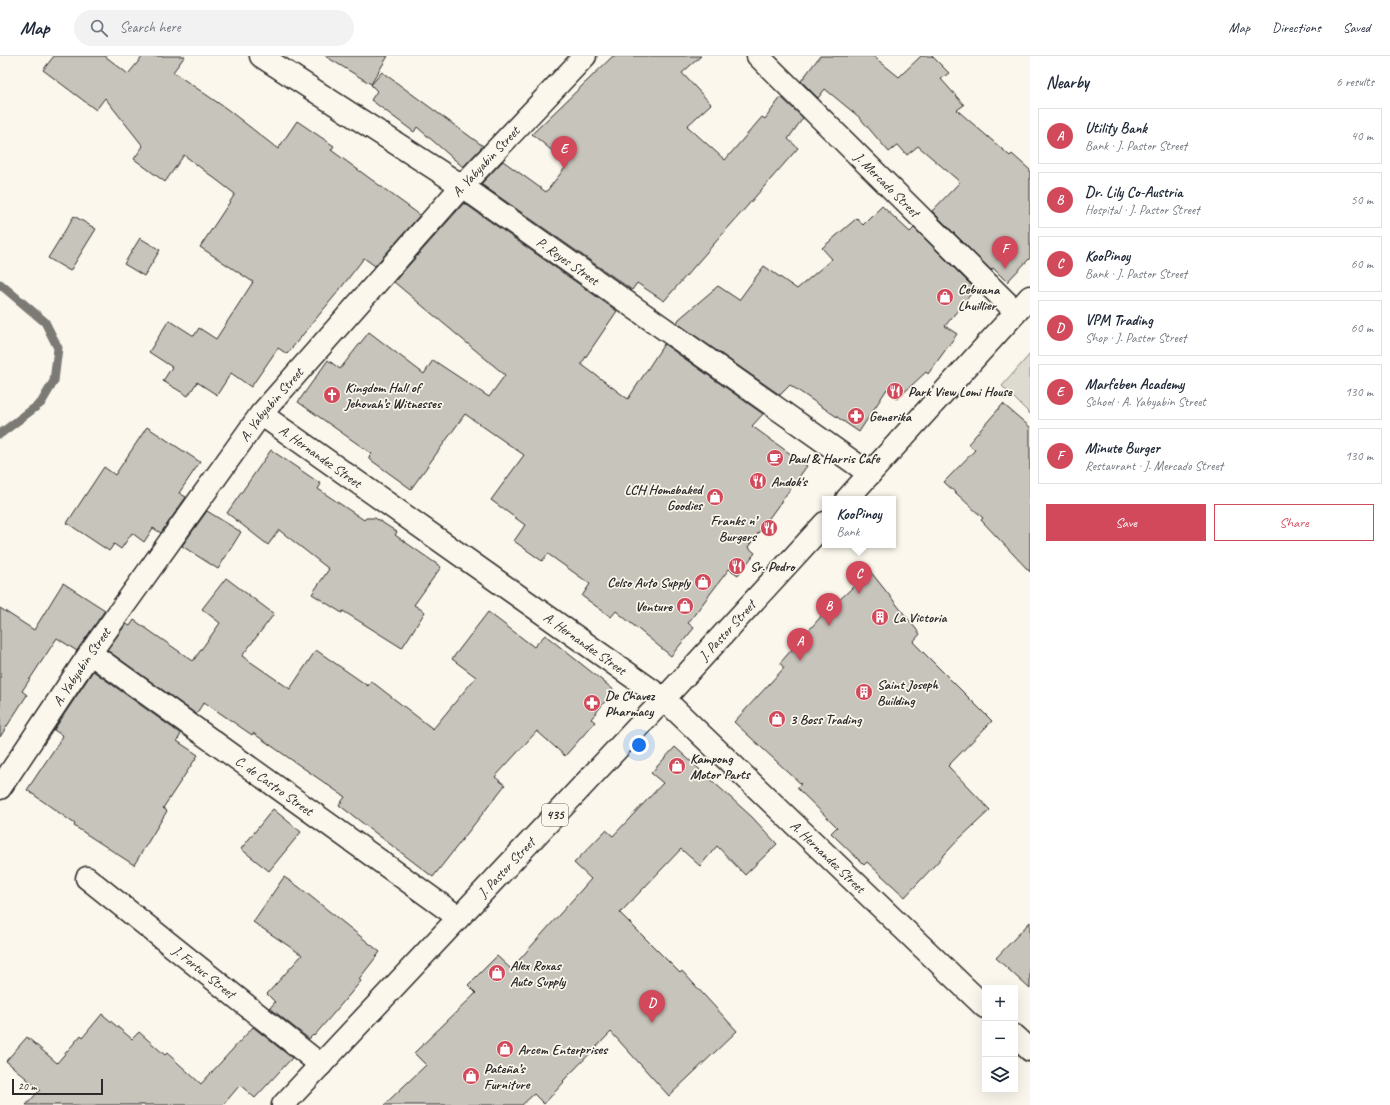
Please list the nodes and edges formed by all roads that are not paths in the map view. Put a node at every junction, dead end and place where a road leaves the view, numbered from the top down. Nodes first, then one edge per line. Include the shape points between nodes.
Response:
1 (261, 56) edge
2 (585, 56) edge
3 (758, 56) edge
4 (462, 186) junction
5 (1023, 305) edge
6 (261, 414) junction
7 (870, 474) junction
8 (850, 496) edge
9 (822, 526) edge
10 (90, 654) junction
11 (664, 699) junction
12 (0, 788) edge
13 (87, 878) dead end
14 (458, 917) junction
15 (982, 1004) edge
16 (1018, 1039) edge
17 (1030, 1050) edge
18 (321, 1064) junction
19 (283, 1105) edge

1 - 4 street, P. Reyes Street
2 - 4 street, A. Yabyabin Street
3 - 5 street, J. Mercado Street
4 - 6 street, A. Yabyabin Street
4 - 7 street, P. Reyes Street
5 - 7 street
6 - 10 street, A. Yabyabin Street
6 - 11 street, A. Hernandez Street
7 - 8 street
9 - 11 street, J. Pastor Street / 435
10 - 12 street, A. Yabyabin Street
10 - 14 street, C. de Castro Street
11 - 14 street, J. Pastor Street / 435
11 - 15 street, A. Hernandez Street
13 - 18 street, J. Fortus Street
14 - 18 street, J. Pastor Street / 435
16 - 17 street
18 - 19 street, J. Pastor Street / 435

